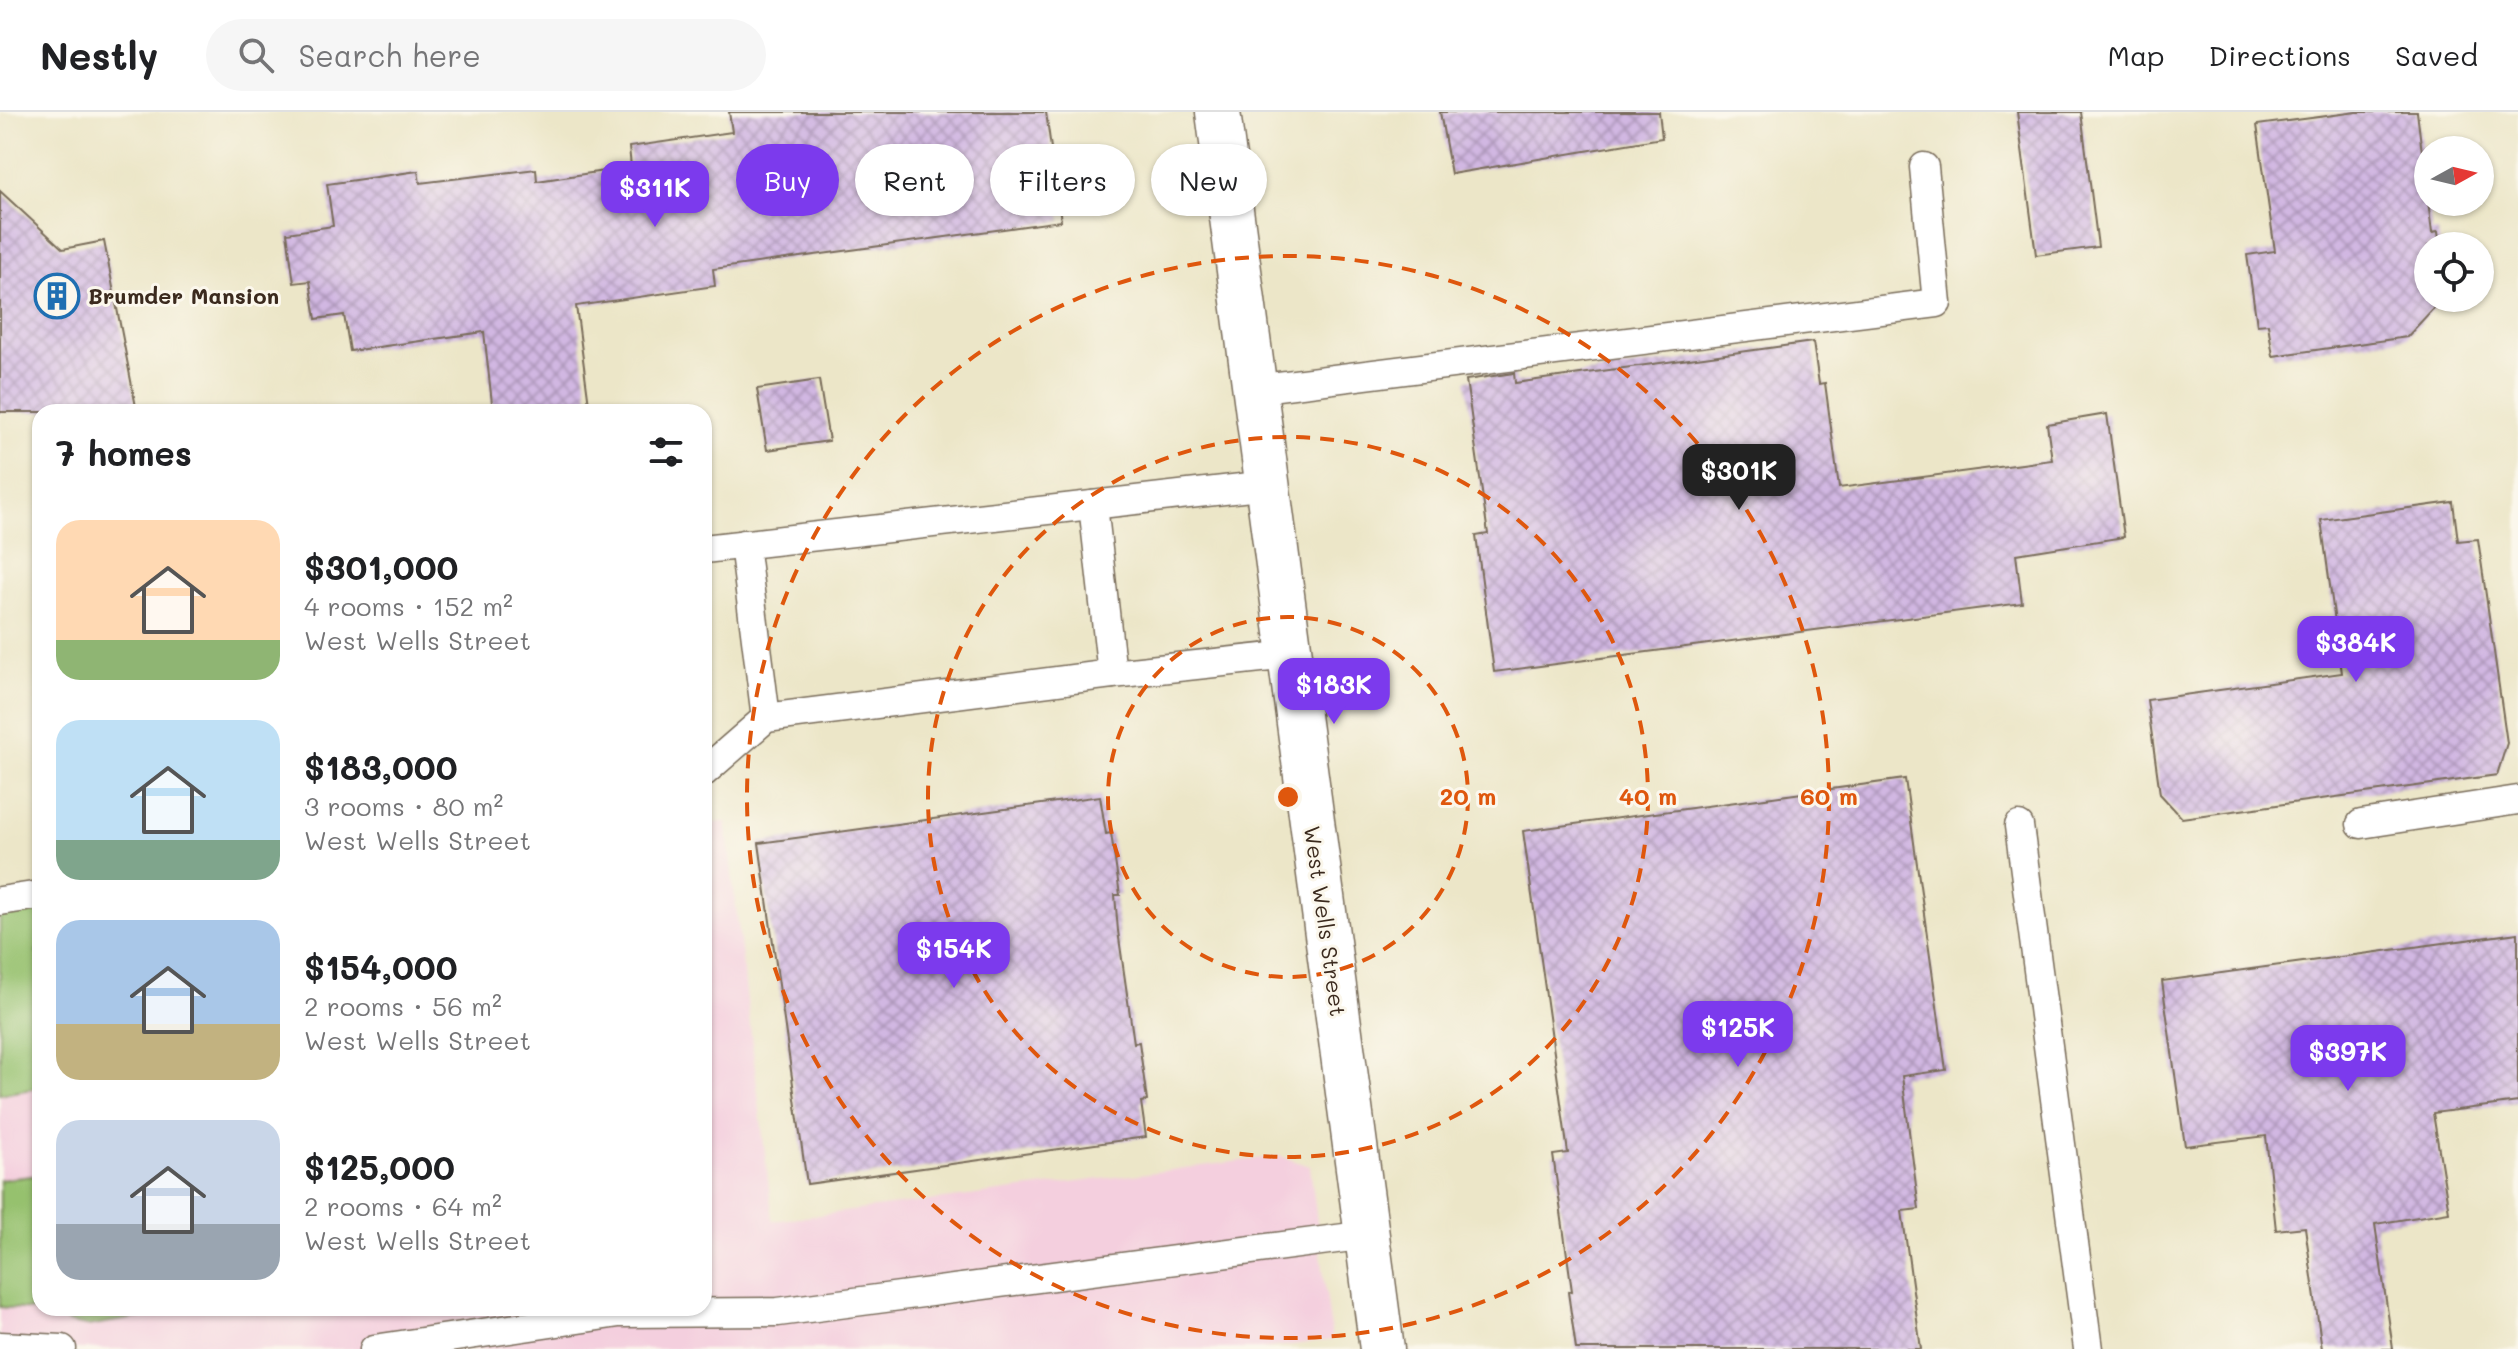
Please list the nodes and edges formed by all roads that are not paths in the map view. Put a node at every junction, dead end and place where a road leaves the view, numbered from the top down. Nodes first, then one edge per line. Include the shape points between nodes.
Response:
1 (1218, 112) edge
2 (1924, 167) dead end
3 (1254, 389) junction
4 (1268, 485) junction
5 (1093, 505) junction
6 (744, 544) junction
7 (712, 548) edge
8 (1290, 655) junction
9 (1112, 674) junction
10 (766, 718) junction
11 (712, 765) edge
12 (2518, 800) edge
13 (2361, 824) dead end
14 (2019, 826) dead end
15 (32, 896) edge
16 (0, 901) edge
17 (1367, 1235) junction
18 (712, 1312) edge
19 (599, 1316) edge
20 (0, 1346) edge
21 (62, 1349) edge
22 (374, 1349) edge
23 (1382, 1349) edge
24 (2088, 1349) edge

1 - 3 street, West Wells Street
2 - 3 lane via 1937,303
3 - 4 street, West Wells Street
4 - 5 lane
4 - 8 street, West Wells Street
5 - 6 lane
5 - 9 lane
6 - 7 lane
6 - 10 lane
8 - 9 lane
8 - 17 street, West Wells Street
9 - 10 lane
10 - 11 lane
12 - 13 lane
14 - 24 lane
15 - 16 lane
17 - 18 lane via 778,1312
17 - 23 street, West Wells Street
19 - 22 lane
20 - 21 lane

